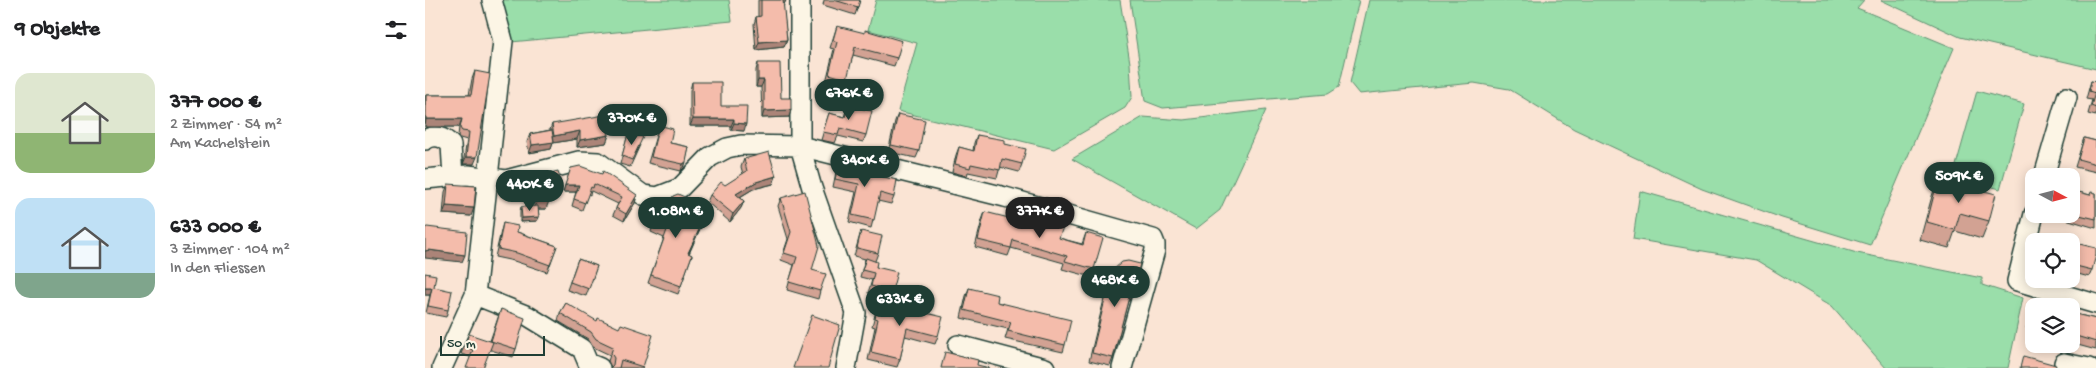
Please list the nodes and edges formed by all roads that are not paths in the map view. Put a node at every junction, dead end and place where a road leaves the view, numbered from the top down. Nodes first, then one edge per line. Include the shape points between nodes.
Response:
1 (492, 0) edge
2 (799, 0) edge
3 (2067, 97) dead end
4 (425, 140) edge
5 (801, 146) junction
6 (2046, 168) edge
7 (453, 177) junction
8 (489, 178) junction
9 (425, 179) edge
10 (2032, 223) edge
11 (475, 295) junction
12 (2096, 304) edge
13 (958, 345) dead end
14 (2064, 363) dead end
15 (442, 368) edge
16 (600, 368) edge
17 (846, 368) edge
18 (1045, 368) edge
19 (1122, 368) edge
20 (2089, 368) edge

1 - 8 street via 503,41
2 - 5 street
3 - 6 street
4 - 7 street via 445,138 451,145
5 - 8 street via 741,145 727,148 710,157 680,188 657,197 643,195 598,162 590,160 506,180
5 - 17 street via 855,313
5 - 19 street via 1005,197 1153,239 1155,250
7 - 8 street
7 - 9 street
8 - 11 street
10 - 12 street via 2017,281
11 - 15 street
11 - 16 street via 528,316 582,349 587,363
13 - 18 street
14 - 20 street

